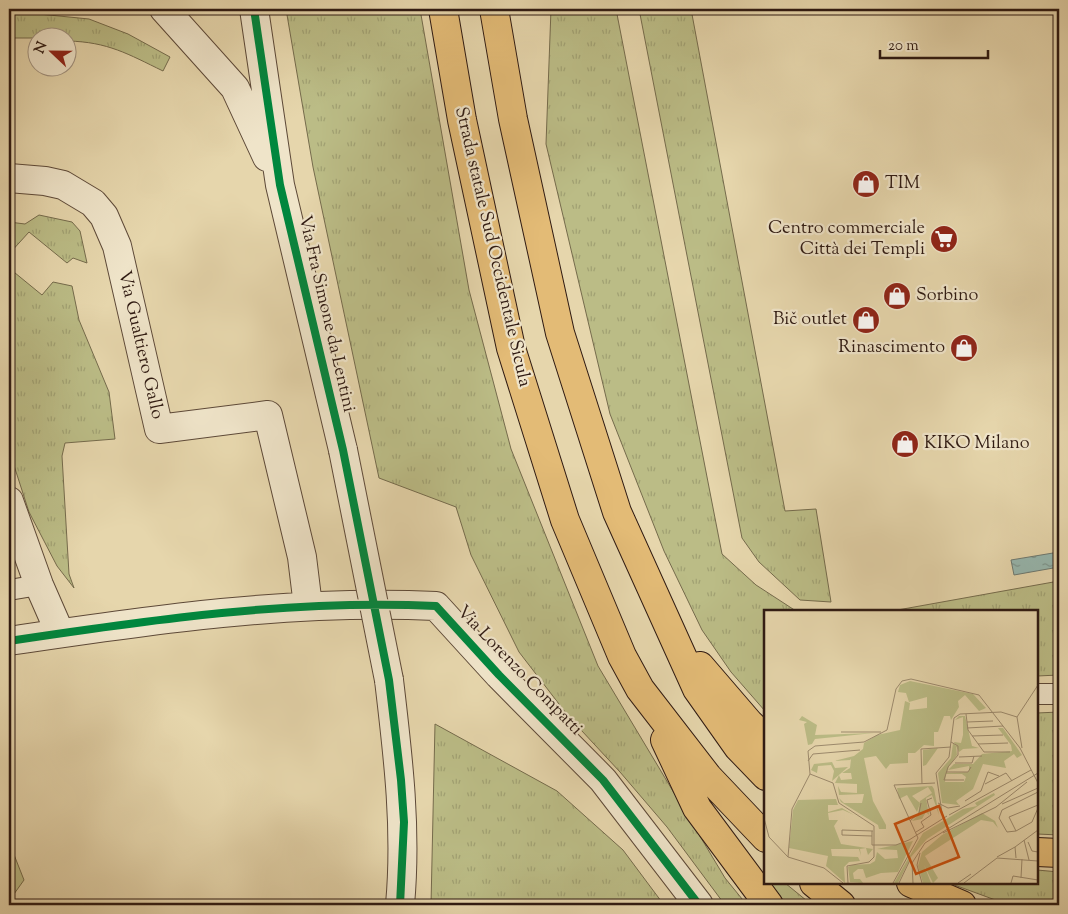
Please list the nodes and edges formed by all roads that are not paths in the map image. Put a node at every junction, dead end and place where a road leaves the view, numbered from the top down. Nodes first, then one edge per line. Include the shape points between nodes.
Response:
1 (164, 9) edge
2 (254, 9) edge
3 (443, 9) edge
4 (494, 9) edge
5 (510, 9) edge
6 (513, 119) junction
7 (9, 178) edge
8 (280, 185) junction
9 (9, 501) edge
10 (39, 585) junction
11 (9, 590) edge
12 (308, 606) junction
13 (672, 633) junction
14 (60, 634) junction
15 (9, 642) edge
16 (640, 689) junction
17 (1038, 694) edge
18 (1059, 694) edge
19 (764, 737) edge
20 (764, 774) edge
21 (764, 836) edge
22 (1038, 852) edge
23 (1059, 853) edge
24 (815, 884) edge
25 (913, 884) edge
26 (400, 905) edge
27 (699, 905) edge
28 (769, 905) edge
29 (841, 905) edge
30 (962, 905) edge

1 - 8 street via 235,88
2 - 8 street
3 - 16 main road, Strada statale Sud Occidentale Sicula via 462,120 511,348 564,520 622,656
4 - 6 main road
5 - 6 main road
6 - 13 main road via 560,333 617,512
7 - 12 street, Via Gualtiero Gallo via 63,185 93,203 104,216 117,246 159,429 268,415 302,557
8 - 26 street, Via Fra Simone da Lentini, bridge via 344,450 389,680 404,822
9 - 10 street
10 - 11 lane
10 - 14 street
12 - 14 street, Via Lorenzo Compatti
12 - 27 street, Via Lorenzo Compatti via 386,603 436,606 603,780
13 - 19 main road
13 - 20 main road via 697,689 738,747
14 - 15 street, Via Lorenzo Compatti
16 - 21 main road, Strada statale Sud Occidentale Sicula via 708,777
16 - 28 main road via 697,808
17 - 18 lane
22 - 23 main road
24 - 29 main road
25 - 30 main road

